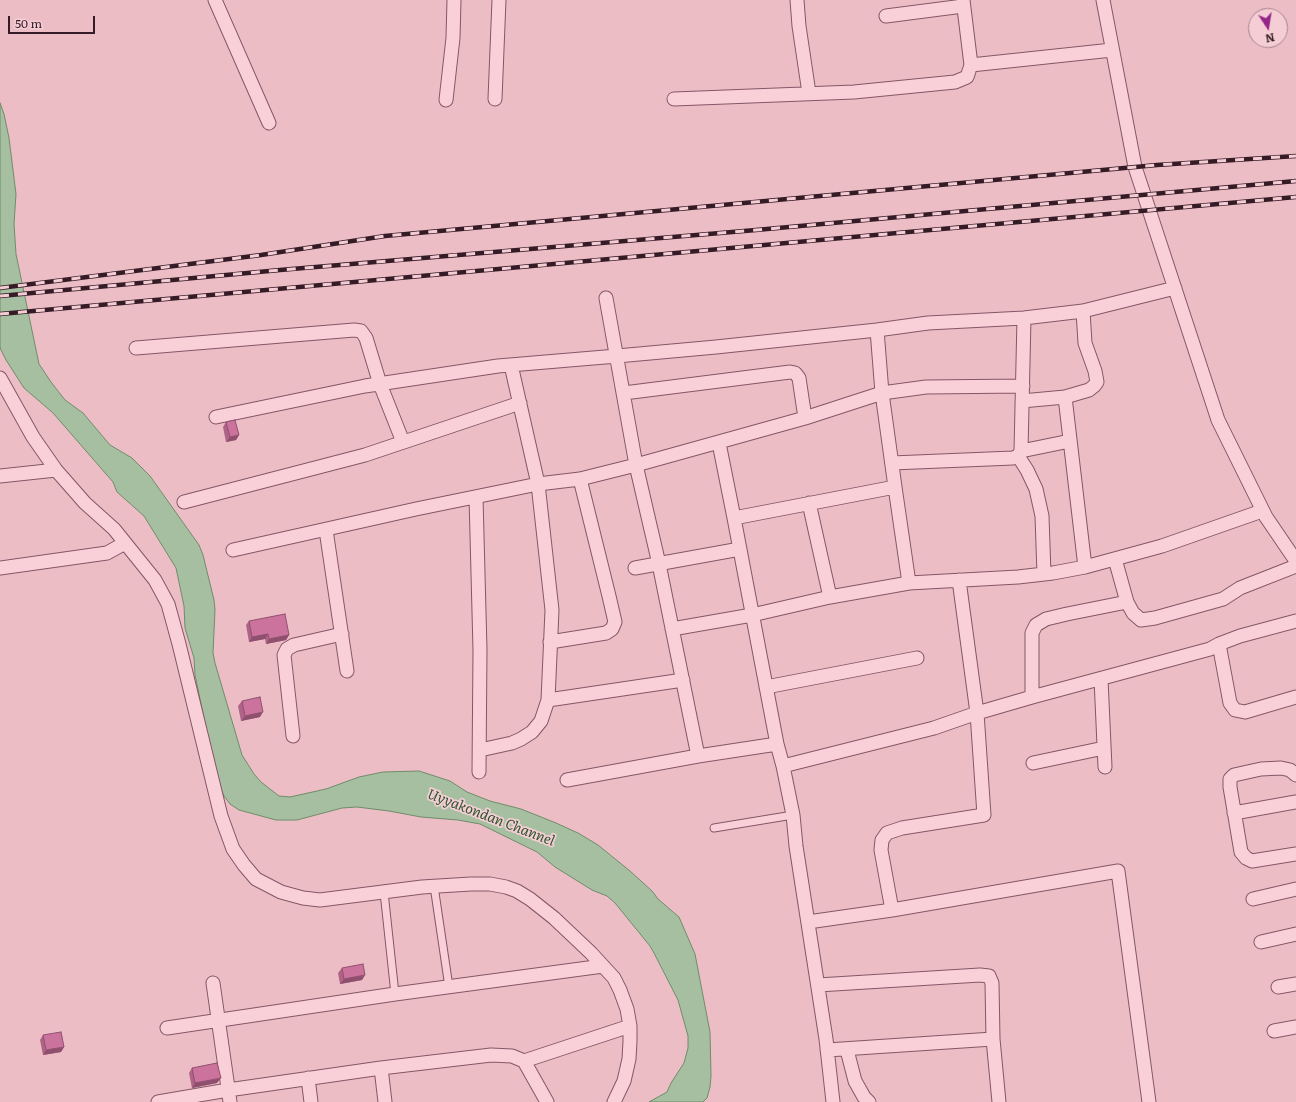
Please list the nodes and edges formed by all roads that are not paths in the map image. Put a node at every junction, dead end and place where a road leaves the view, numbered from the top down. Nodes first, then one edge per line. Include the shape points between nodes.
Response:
1 (215, 0) edge
2 (454, 0) edge
3 (499, 0) edge
4 (797, 0) edge
5 (1103, 0) edge
6 (963, 3) edge
7 (886, 16) dead end
8 (1112, 50) junction
9 (971, 65) junction
10 (809, 93) junction
11 (495, 99) dead end
12 (674, 99) dead end
13 (446, 100) dead end
14 (269, 123) dead end
15 (1175, 288) junction
16 (606, 298) dead end
17 (1083, 311) junction
18 (1024, 318) junction
19 (877, 330) junction
20 (136, 348) dead end
21 (617, 356) junction
22 (511, 365) junction
23 (0, 378) edge
24 (380, 384) junction
25 (1023, 386) junction
26 (882, 393) junction
27 (624, 394) junction
28 (1064, 397) junction
29 (1022, 401) junction
30 (520, 403) junction
31 (216, 417) dead end
32 (805, 418) junction
33 (1070, 441) junction
34 (403, 442) junction
35 (719, 443) junction
36 (1019, 454) junction
37 (892, 463) junction
38 (636, 465) junction
39 (56, 470) junction
40 (0, 476) edge
41 (580, 479) junction
42 (538, 484) junction
43 (895, 487) junction
44 (476, 497) junction
45 (184, 502) dead end
46 (809, 503) junction
47 (1262, 511) junction
48 (734, 518) junction
49 (326, 530) junction
50 (125, 543) junction
51 (740, 549) junction
52 (233, 550) dead end
53 (1115, 559) junction
54 (1296, 561) edge
55 (659, 564) junction
56 (1296, 566) edge
57 (1085, 567) junction
58 (0, 568) edge
59 (635, 568) dead end
60 (1044, 574) junction
61 (958, 580) junction
62 (909, 583) junction
63 (830, 598) junction
64 (1127, 602) junction
65 (752, 615) junction
66 (1296, 621) edge
67 (672, 630) junction
68 (342, 634) junction
69 (550, 642) junction
70 (1219, 644) junction
71 (917, 658) dead end
72 (347, 670) dead end
73 (1101, 679) junction
74 (683, 680) junction
75 (766, 687) junction
76 (1032, 697) junction
77 (1296, 697) edge
78 (548, 700) junction
79 (977, 713) junction
80 (293, 736) dead end
81 (776, 744) junction
82 (1104, 748) junction
83 (480, 750) junction
84 (698, 756) junction
85 (1033, 763) dead end
86 (783, 766) junction
87 (1105, 767) dead end
88 (479, 772) dead end
89 (1296, 775) edge
90 (567, 780) dead end
91 (1296, 802) edge
92 (1234, 813) junction
93 (793, 815) junction
94 (714, 828) dead end
95 (1296, 854) edge
96 (434, 886) junction
97 (1296, 889) edge
98 (384, 892) junction
99 (1253, 899) dead end
100 (892, 910) junction
101 (808, 922) junction
102 (1296, 934) edge
103 (1262, 942) dead end
104 (603, 966) junction
105 (213, 983) dead end
106 (1296, 984) edge
107 (818, 985) junction
108 (449, 987) junction
109 (1278, 987) dead end
110 (395, 994) junction
111 (218, 1021) junction
112 (630, 1026) junction
113 (1296, 1027) edge
114 (167, 1028) dead end
115 (1274, 1032) dead end
116 (993, 1039) junction
117 (827, 1050) junction
118 (847, 1050) junction
119 (524, 1061) junction
120 (381, 1068) junction
121 (308, 1078) junction
122 (229, 1096) edge
123 (158, 1102) edge
124 (311, 1102) edge
125 (385, 1102) edge
126 (547, 1102) edge
127 (614, 1102) edge
128 (833, 1102) edge
129 (869, 1102) edge
130 (999, 1102) edge
131 (1149, 1102) edge

1 - 14 street
2 - 13 street
3 - 11 street
4 - 10 street
5 - 8 street
6 - 7 street
6 - 9 street
8 - 9 street
8 - 15 street via 1135,167
9 - 10 street via 967,77 955,82 854,92
10 - 12 street
15 - 17 street
15 - 47 street via 1218,420
16 - 21 street
17 - 18 street
17 - 28 street via 1085,343 1097,382 1089,390
18 - 19 street via 928,323
18 - 25 street
19 - 21 street
19 - 26 street
20 - 24 street via 361,331 366,338
21 - 22 street
21 - 27 street
22 - 24 street
22 - 30 street
23 - 39 street via 33,437
24 - 31 street
24 - 34 street
25 - 26 street via 926,387
25 - 29 street
26 - 32 street
26 - 37 street
27 - 32 street via 790,372 799,378
27 - 38 street
28 - 29 street
28 - 33 street
29 - 36 street
30 - 34 street
30 - 42 street
32 - 35 street
33 - 36 street
33 - 57 street
34 - 45 street via 365,455
35 - 38 street
35 - 48 street
36 - 37 street via 1013,458
36 - 60 street via 1036,489 1042,516
37 - 43 street
38 - 41 street
38 - 55 street
39 - 40 street
39 - 50 street
41 - 42 street
41 - 69 street via 614,622 612,629 606,633
42 - 44 street
42 - 69 street via 552,610
43 - 46 street
43 - 62 street
44 - 49 street
44 - 83 street
46 - 48 street
46 - 63 street
47 - 53 street via 1162,546
47 - 54 street
48 - 51 street
49 - 52 street
49 - 68 street
50 - 58 street via 107,553
50 - 98 street via 155,580 168,604 221,816 233,849 244,865 256,879 281,892 303,898 320,900
51 - 55 street
51 - 65 street
53 - 57 street
53 - 64 street
55 - 59 street
55 - 67 street
56 - 64 street via 1240,588 1224,599 1155,618 1141,620 1133,613
57 - 60 street
60 - 61 street
61 - 62 street
61 - 79 street
62 - 63 street
63 - 65 street
64 - 76 street via 1046,619 1036,625 1032,633
65 - 67 street
65 - 75 street
66 - 70 street
67 - 74 street
68 - 72 street
68 - 80 street via 294,645 287,649 284,655
69 - 78 street
70 - 73 street via 1210,649
70 - 77 street via 1230,704 1235,710 1245,712
71 - 75 street
73 - 76 street
73 - 82 street
74 - 78 street
74 - 84 street
75 - 81 street
76 - 79 street
78 - 83 street via 541,721 532,732 512,743
79 - 86 street via 934,728
79 - 100 street via 984,814 902,828 887,833 882,840 881,850
81 - 84 street
81 - 86 street
82 - 85 street
82 - 87 street
83 - 88 street
84 - 90 street
86 - 93 street
89 - 92 street via 1281,768 1234,775 1230,779 1230,787
91 - 92 street
92 - 95 street via 1241,852 1246,858 1252,861
93 - 94 lane
93 - 101 street
96 - 98 street
96 - 104 street via 490,884 517,891 554,918
96 - 108 lane
97 - 99 street
98 - 110 lane
100 - 101 street
100 - 131 street via 1118,871
101 - 107 street
102 - 103 street
104 - 108 street
104 - 112 street via 614,978 620,990
105 - 111 street
106 - 109 street
107 - 116 street via 989,976 992,983
107 - 117 street
108 - 110 street
110 - 111 street
111 - 114 street
111 - 122 street
112 - 119 street
112 - 127 street via 629,1059 624,1081
113 - 115 street
116 - 118 street
116 - 130 street
117 - 118 street
117 - 128 street
118 - 129 street via 855,1081
119 - 120 street via 512,1056 491,1055
119 - 126 street
120 - 121 street
120 - 125 street
121 - 122 street
121 - 124 street
122 - 123 street

